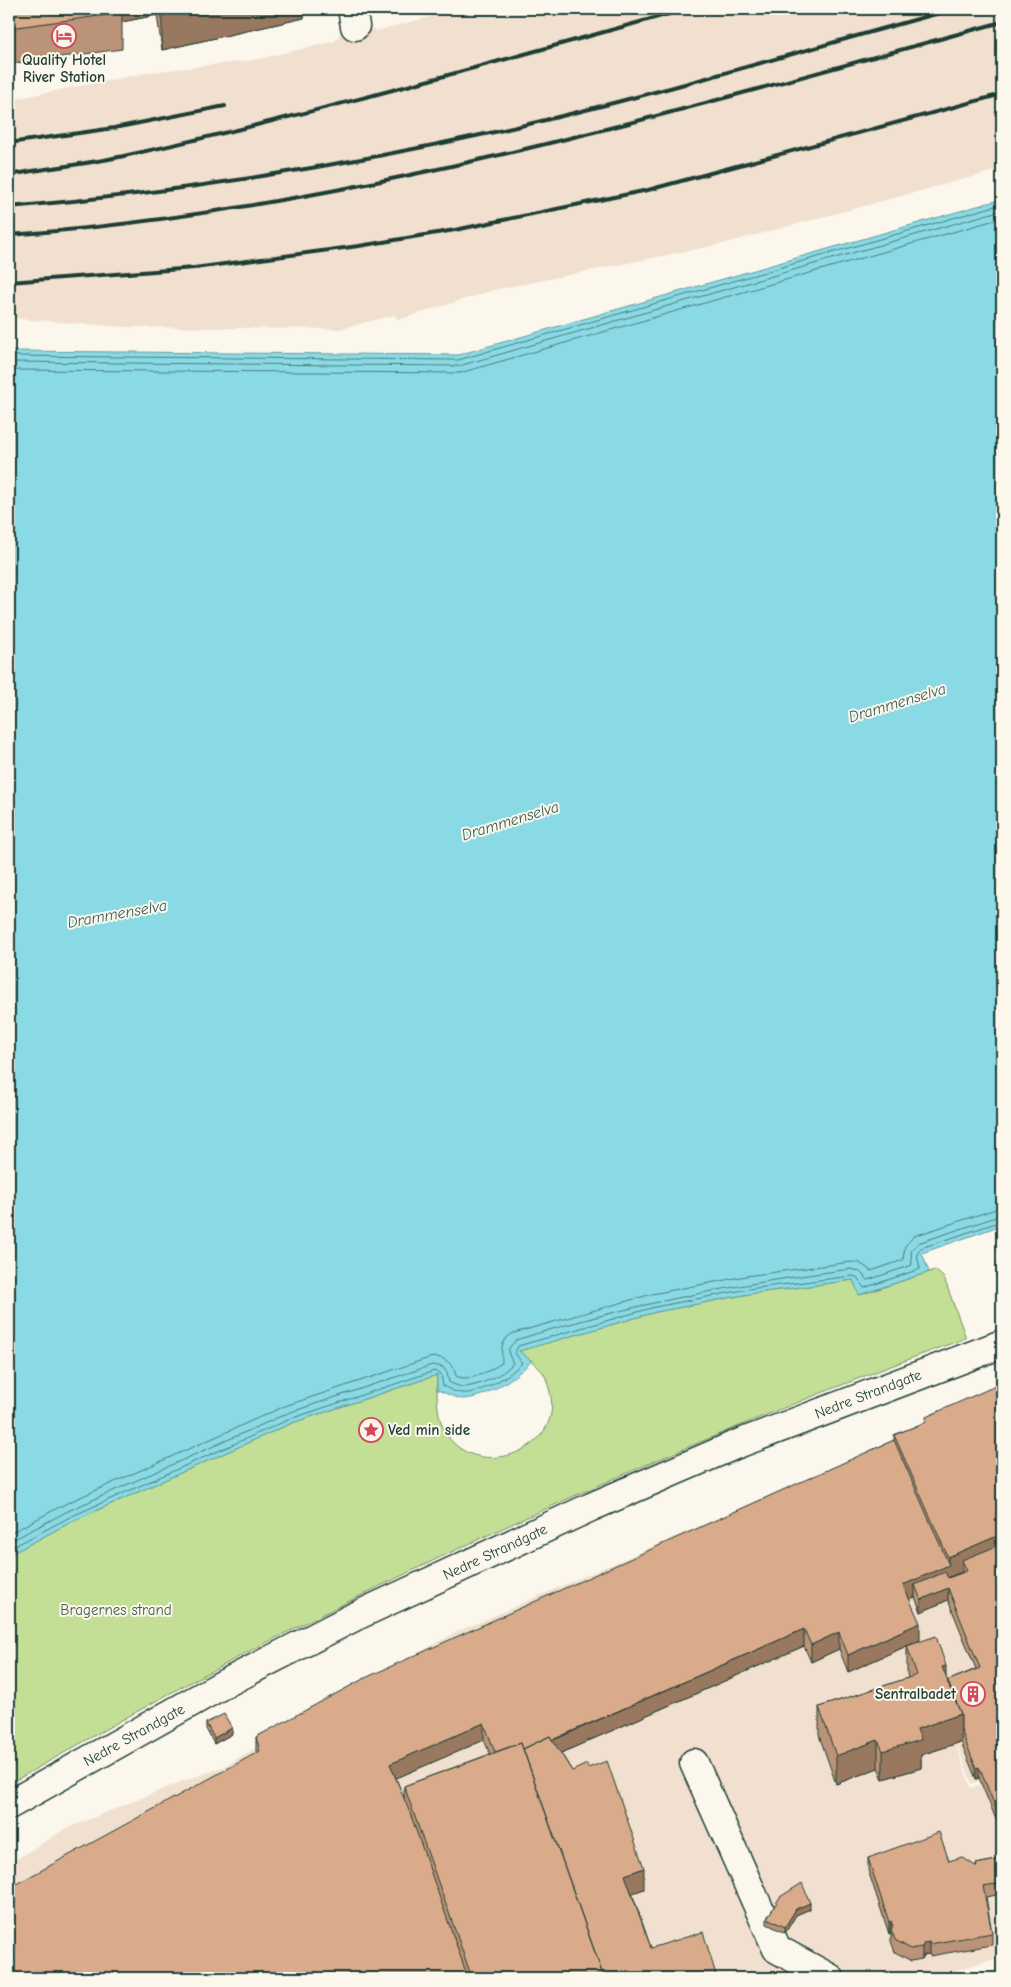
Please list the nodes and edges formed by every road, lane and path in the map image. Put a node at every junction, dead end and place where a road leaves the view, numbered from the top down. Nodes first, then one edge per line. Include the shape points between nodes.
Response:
1 (1002, 1344) edge
2 (694, 1763) dead end
3 (9, 1805) edge
4 (830, 1978) edge

1 - 3 street, Nedre Strandgate via 735,1445 591,1506 230,1680
2 - 4 street via 777,1949

